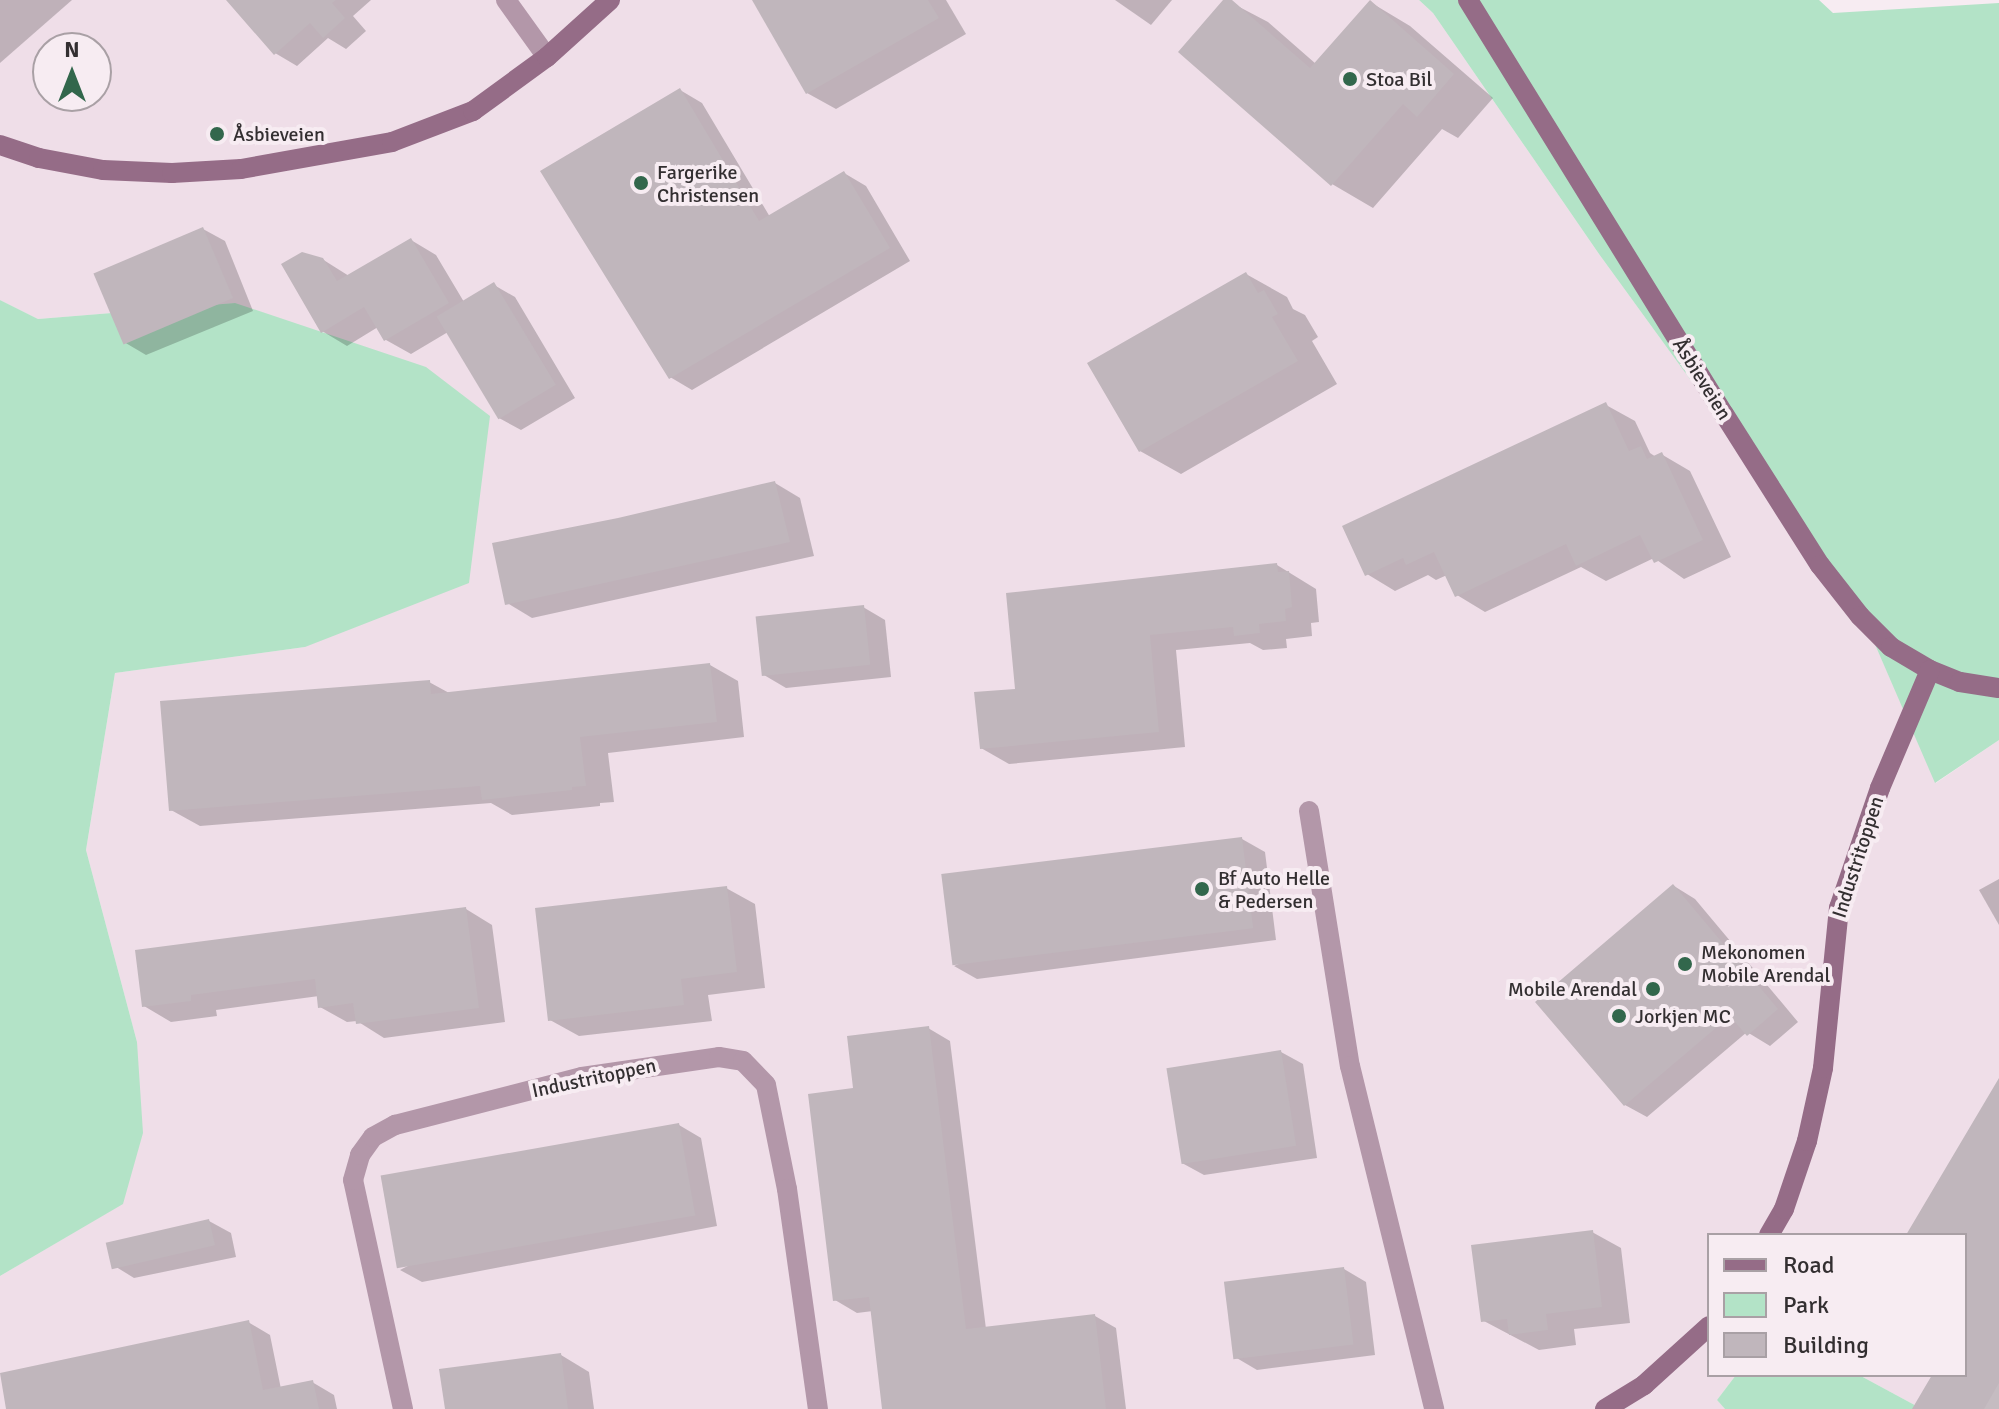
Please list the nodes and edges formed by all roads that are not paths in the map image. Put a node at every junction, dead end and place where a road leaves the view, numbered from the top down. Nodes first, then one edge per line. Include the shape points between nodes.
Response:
1 (506, 0) edge
2 (610, 0) edge
3 (1468, 0) edge
4 (547, 57) junction
5 (0, 145) edge
6 (1930, 670) junction
7 (1999, 688) edge
8 (1309, 811) dead end
9 (1770, 1233) edge
10 (1707, 1328) edge
11 (403, 1409) edge
12 (818, 1409) edge
13 (1434, 1409) edge
14 (1605, 1409) edge

1 - 4 street
2 - 4 street
3 - 6 street, Åsbieveien via 1820,565 1891,647
4 - 5 street via 473,111 392,142 314,158 172,173 103,170
6 - 7 street, Åsbieveien via 1960,682
6 - 9 street, Industritoppen via 1880,788 1839,908 1823,1068 1807,1141
8 - 13 street via 1350,1066
10 - 14 street via 1644,1385
11 - 12 street, Industritoppen via 353,1180 360,1155 373,1137 395,1125 582,1077 719,1057 743,1061 766,1085 787,1189

